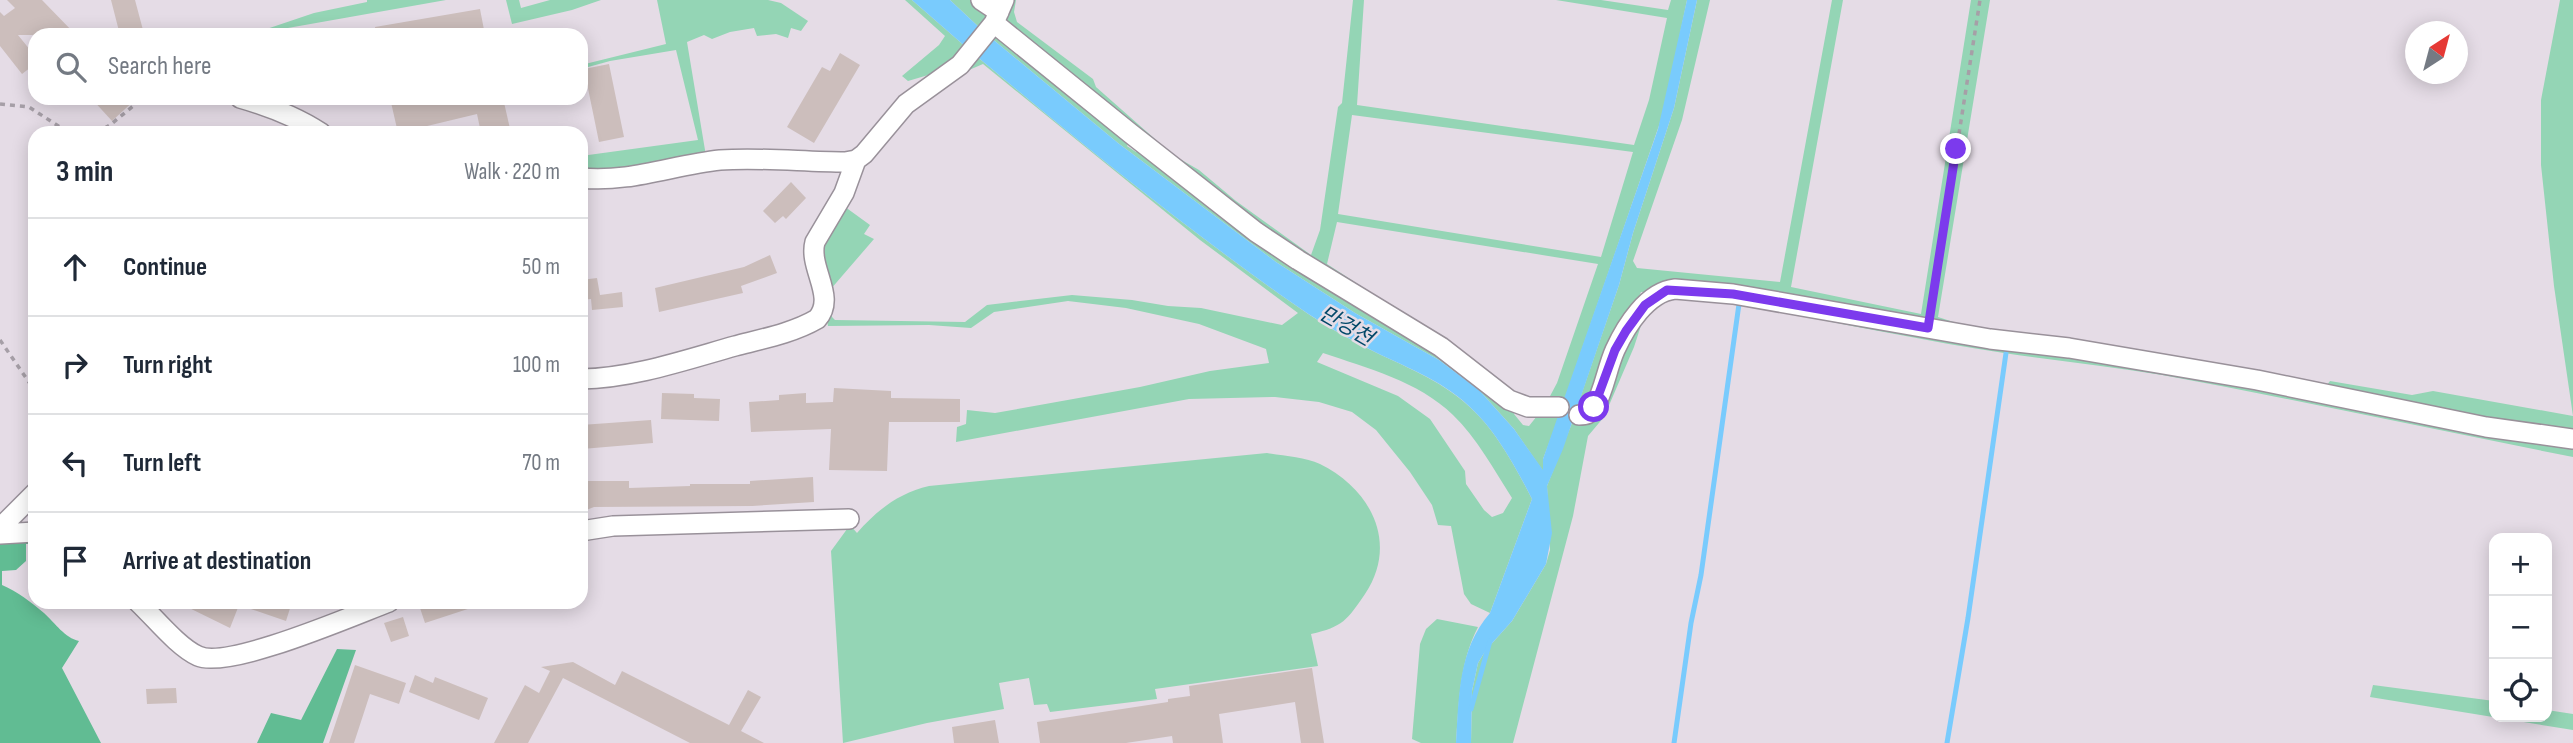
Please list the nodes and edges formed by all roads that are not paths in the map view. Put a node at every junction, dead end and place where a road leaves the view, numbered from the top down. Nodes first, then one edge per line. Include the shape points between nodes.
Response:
1 (981, 0) edge
2 (996, 16) edge
3 (262, 105) edge
4 (311, 126) edge
5 (856, 160) junction
6 (588, 179) edge
7 (588, 379) edge
8 (1559, 407) dead end
9 (1579, 415) dead end
10 (2573, 439) edge
11 (28, 501) edge
12 (849, 519) dead end
13 (0, 528) edge
14 (588, 530) edge
15 (28, 532) edge
16 (0, 534) edge
17 (146, 609) edge
18 (370, 609) edge

1 - 2 street
2 - 5 street via 960,65 906,104
2 - 8 street via 1140,141 1256,232 1441,347 1509,400 1528,407
3 - 4 street
5 - 6 street via 719,160 629,177
5 - 7 street via 813,251 825,303 817,319 655,368
9 - 10 street via 1594,407 1626,331 1645,305 1667,290 1733,294 1990,340 2069,348 2257,380 2486,427
11 - 13 street
12 - 14 street
15 - 16 street
17 - 18 street via 196,655 218,660

